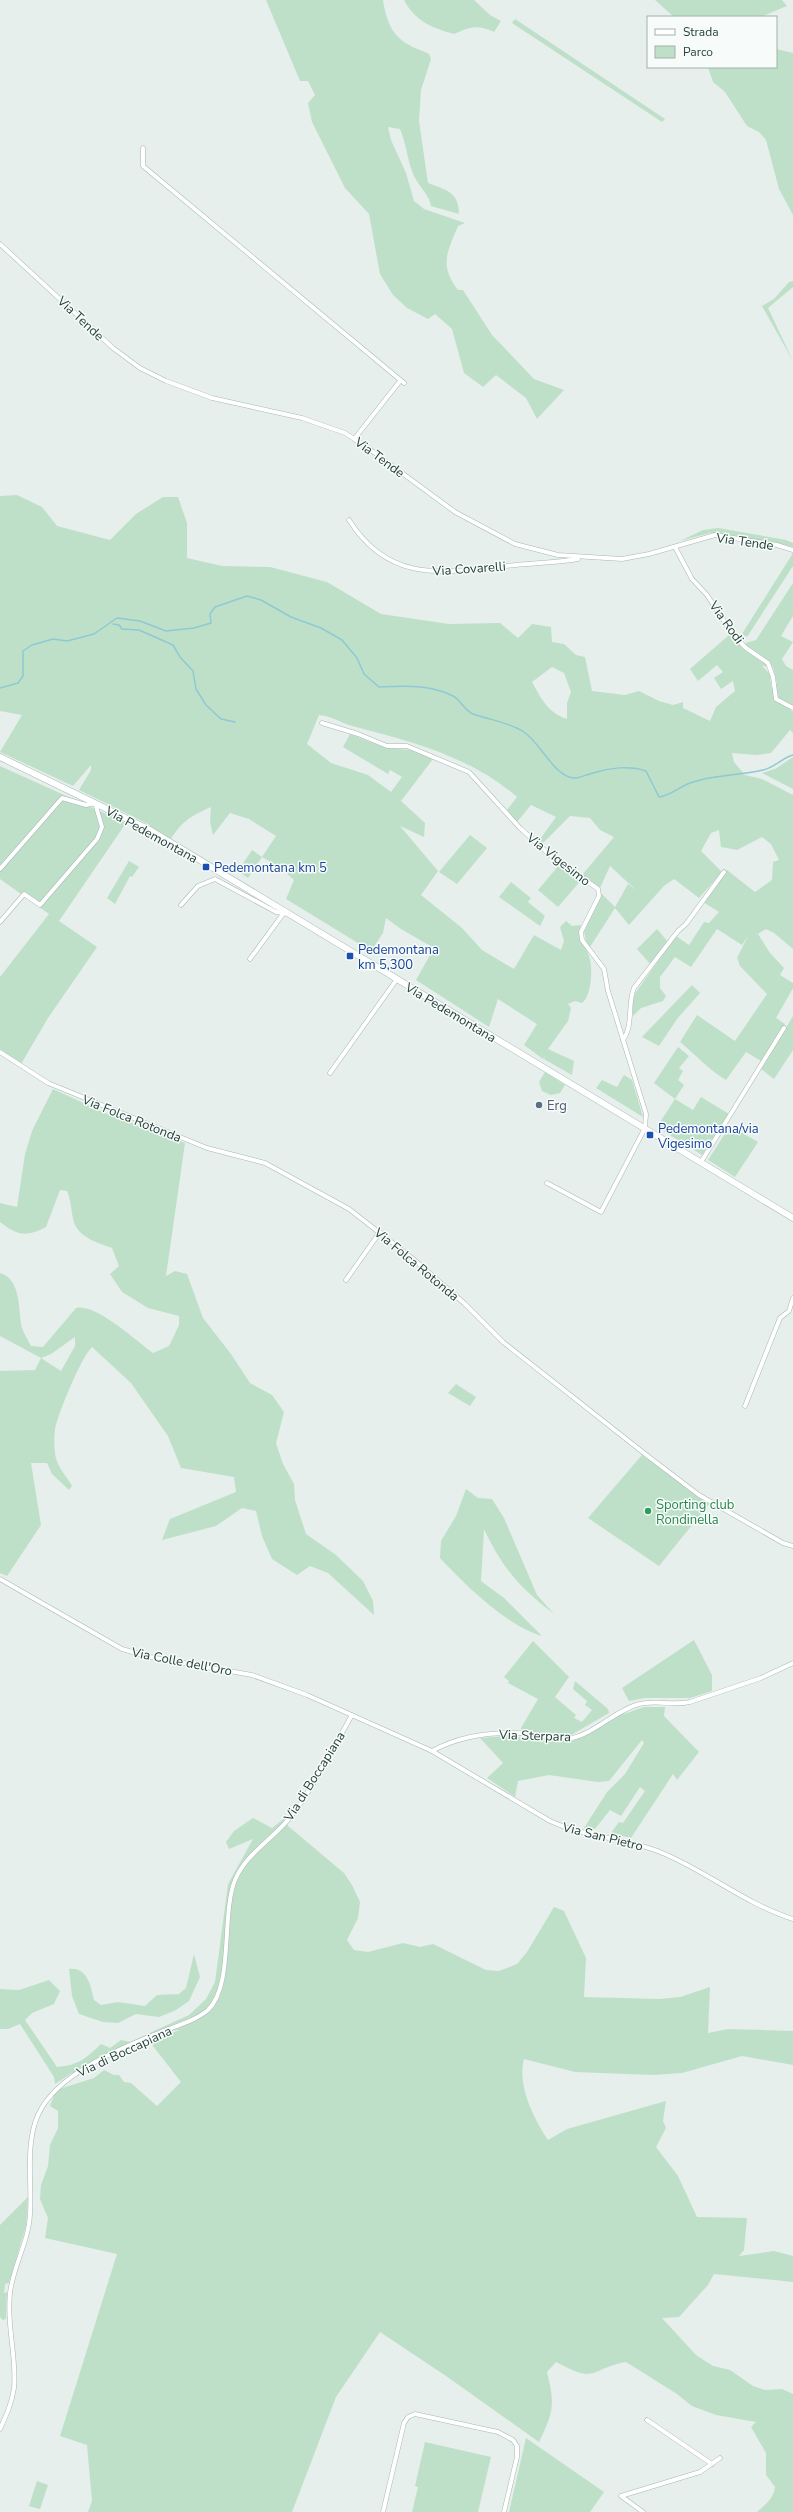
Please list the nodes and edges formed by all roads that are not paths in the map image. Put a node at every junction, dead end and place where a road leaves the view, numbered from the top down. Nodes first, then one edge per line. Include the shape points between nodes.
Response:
1 (143, 148) dead end
2 (2, 246) edge
3 (0, 252) edge
4 (355, 438) junction
5 (349, 520) dead end
6 (675, 547) junction
7 (793, 550) edge
8 (585, 557) junction
9 (793, 708) edge
10 (322, 723) dead end
11 (0, 757) edge
12 (95, 803) junction
13 (0, 869) edge
14 (724, 872) dead end
15 (181, 905) dead end
16 (283, 914) junction
17 (290, 914) junction
18 (0, 922) edge
19 (250, 959) dead end
20 (397, 979) junction
21 (784, 1028) dead end
22 (623, 1040) junction
23 (0, 1052) edge
24 (330, 1073) dead end
25 (645, 1128) junction
26 (700, 1162) junction
27 (547, 1183) dead end
28 (793, 1218) edge
29 (380, 1232) junction
30 (346, 1280) dead end
31 (793, 1298) edge
32 (745, 1406) dead end
33 (793, 1546) edge
34 (0, 1579) edge
35 (793, 1663) edge
36 (352, 1715) junction
37 (432, 1751) junction
38 (793, 1919) edge
39 (647, 2420) dead end
40 (0, 2429) edge
41 (720, 2458) dead end
42 (712, 2464) junction
43 (383, 2512) edge
44 (504, 2512) edge
45 (643, 2512) edge

1 - 4 street via 143,166 402,382
2 - 3 street
2 - 4 street, Via Tende via 113,348 142,369 212,398 307,419
4 - 8 street, Via Tende via 445,506 487,531 535,550
5 - 8 street, Via Covarelli via 374,552 417,570 454,571
6 - 7 street, Via Tende via 720,535
6 - 8 street, Via Tende via 632,558
6 - 9 street, Via Rodi via 692,579 707,595 734,636 768,663 776,698
10 - 22 street, Via Vigesimo via 387,746 407,746 469,772 520,828 551,856 598,889 598,896 582,932 582,940 604,969
11 - 12 street, Via Pedemontana
12 - 13 street via 86,805 62,798
12 - 17 street, Via Pedemontana via 149,829
12 - 18 street via 102,829 97,839 40,905 24,894
14 - 22 street via 634,988 631,996 631,1016
15 - 16 street via 198,886 215,879
16 - 17 street
16 - 19 street
17 - 20 street, Via Pedemontana
20 - 24 street
20 - 25 street, Via Pedemontana
21 - 26 street
22 - 25 street, Via Vigesimo via 646,1114
23 - 29 street, Via Folca Rotonda via 48,1084 136,1121 207,1148 265,1163 349,1209
25 - 26 street, Via Pedemontana
25 - 27 street via 601,1212
26 - 28 street, Via Pedemontana
29 - 30 street
29 - 33 street, Via Folca Rotonda via 464,1303 503,1342 699,1495 783,1543
31 - 32 street via 789,1311 780,1318
34 - 36 street, Via Colle dell'Oro via 122,1649 150,1657 258,1677
35 - 37 street, Via Sterpara via 760,1678 690,1702 638,1704 622,1710 579,1736 570,1738 531,1734 489,1734 456,1740
36 - 37 street, Via San Pietro
36 - 40 street, Via di Boccapiana via 294,1813 257,1849 236,1880 230,1899 221,1983 210,2008 198,2017 130,2046 74,2074 55,2088 42,2107 32,2139 30,2221 15,2268 10,2294 8,2319 13,2389 10,2405
37 - 38 street, Via San Pietro via 550,1821 571,1829 631,1841 661,1852 766,1910
39 - 42 street
41 - 42 street
42 - 45 street via 700,2472 622,2496
43 - 44 street via 404,2423 409,2416 417,2414 498,2432 513,2440 517,2446 517,2456

